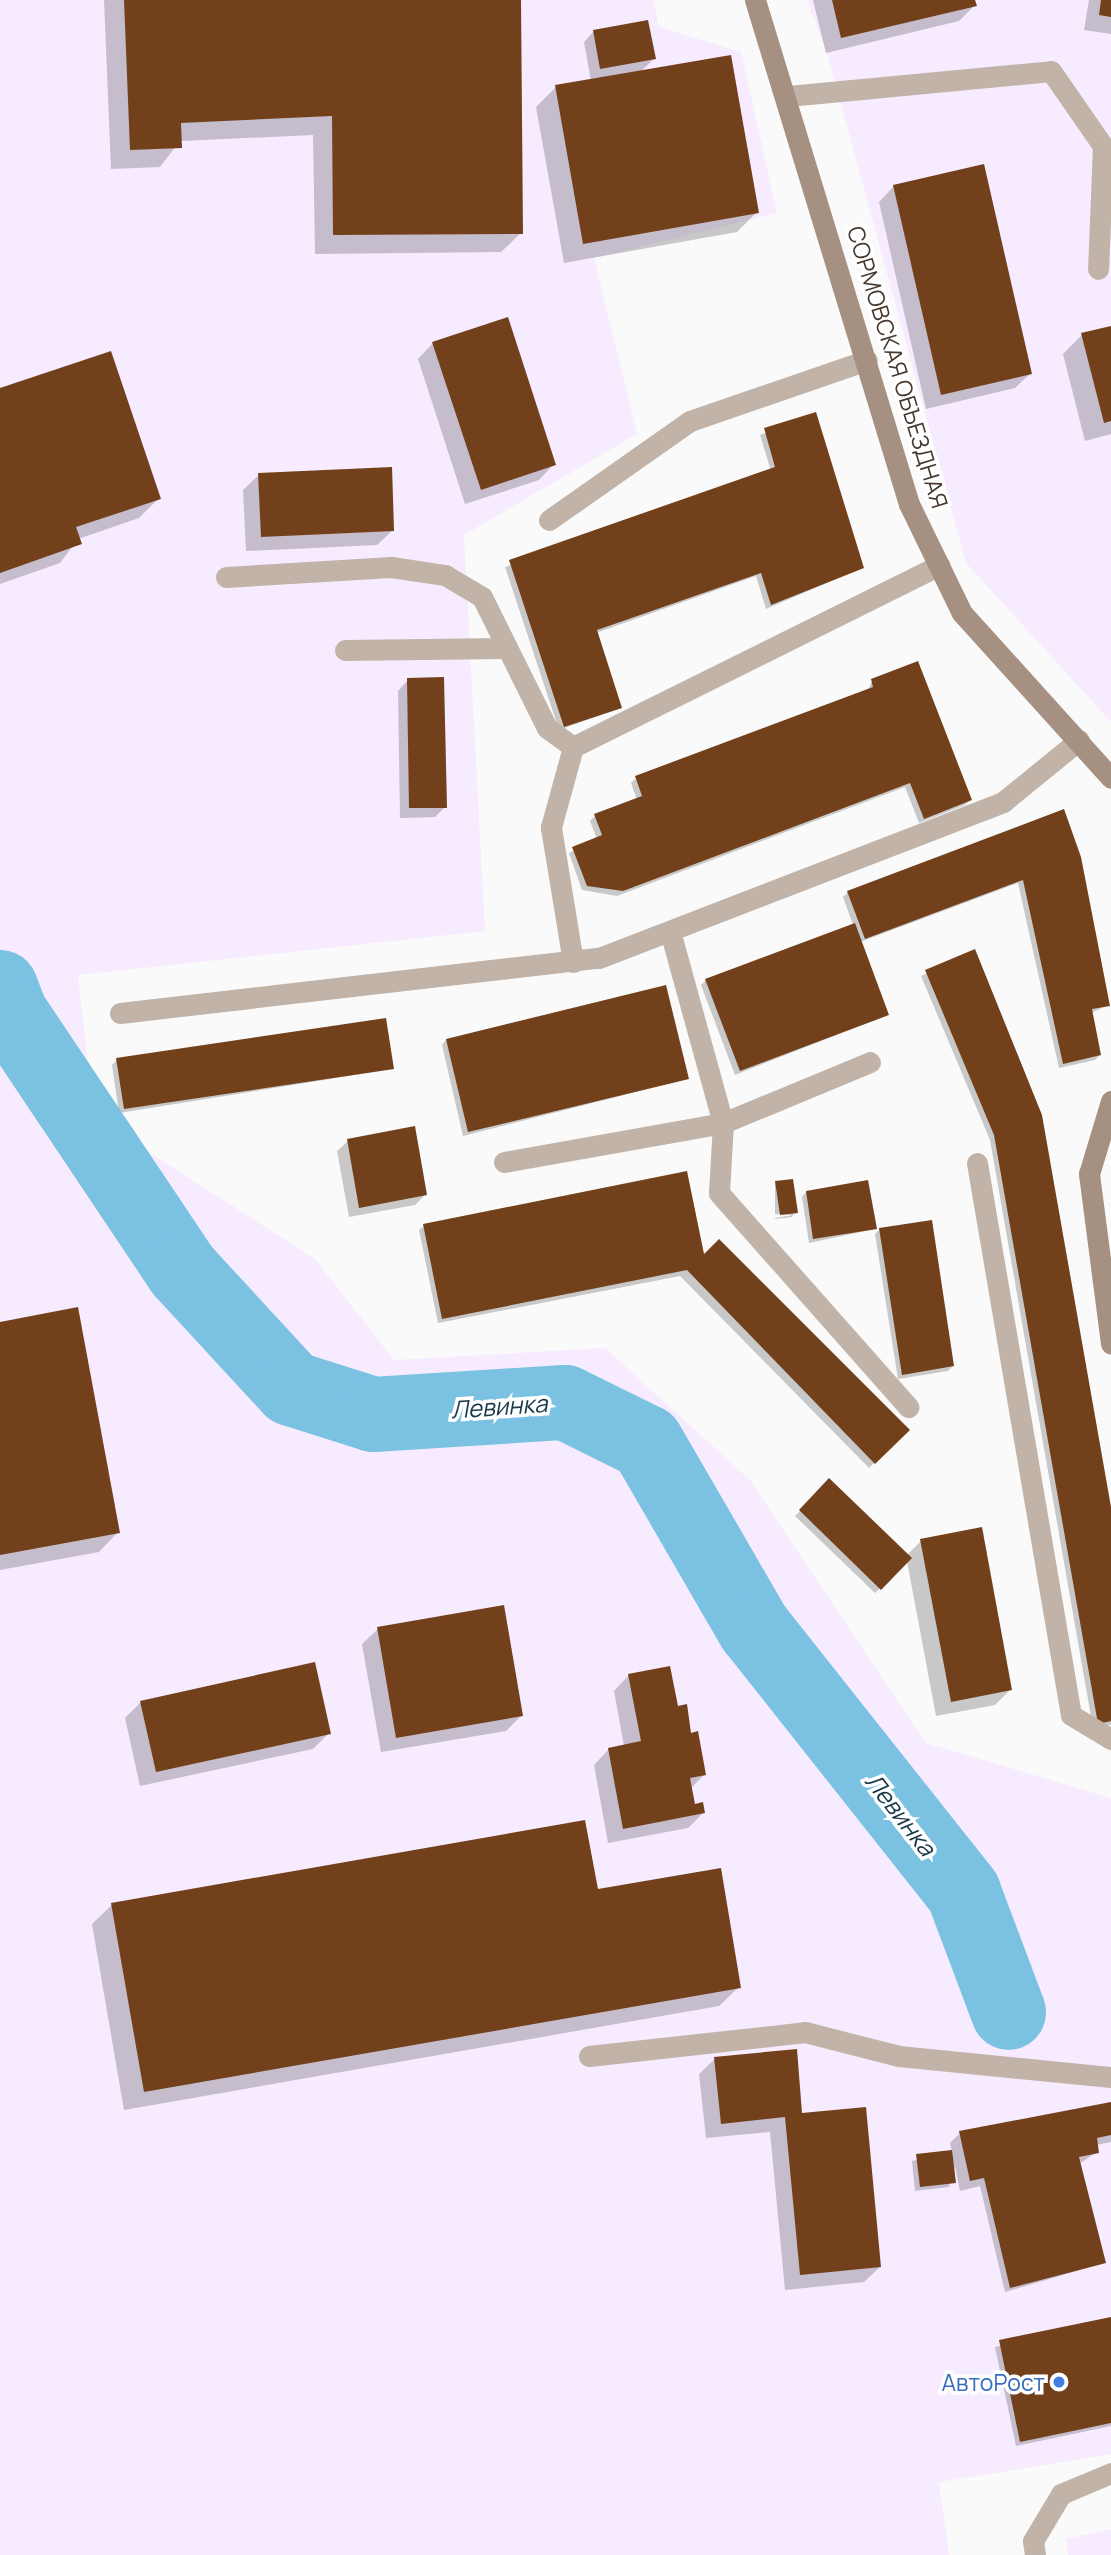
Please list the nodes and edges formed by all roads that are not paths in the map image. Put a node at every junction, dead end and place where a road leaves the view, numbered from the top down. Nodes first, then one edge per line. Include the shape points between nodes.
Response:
1 (755, 0) edge
2 (788, 96) junction
3 (1098, 269) dead end
4 (867, 360) junction
5 (549, 520) dead end
6 (939, 565) junction
7 (226, 577) dead end
8 (504, 648) junction
9 (345, 650) dead end
10 (1079, 740) junction
11 (573, 747) junction
12 (1111, 778) edge
13 (670, 931) junction
14 (573, 962) junction
15 (120, 1013) dead end
16 (870, 1062) dead end
17 (1111, 1101) edge
18 (723, 1123) junction
19 (504, 1161) dead end
20 (977, 1163) dead end
21 (1111, 1344) edge
22 (908, 1407) dead end
23 (1111, 1739) edge
24 (589, 2056) dead end
25 (1111, 2077) edge
26 (1111, 2473) edge
27 (1035, 2555) edge

1 - 2 street, СОРМОВСКАЯ ОБЪЕЗДНАЯ
2 - 3 lane via 1051,71 1103,146
2 - 4 street, СОРМОВСКАЯ ОБЪЕЗДНАЯ
4 - 5 lane via 690,421
4 - 6 street, СОРМОВСКАЯ ОБЪЕЗДНАЯ via 909,504
6 - 10 street, СОРМОВСКАЯ ОБЪЕЗДНАЯ via 962,613
6 - 11 lane
7 - 8 lane via 391,567 445,575 482,597
8 - 9 lane
8 - 11 lane via 547,728
10 - 12 street, СОРМОВСКАЯ ОБЪЕЗДНАЯ
10 - 13 lane via 1003,802
11 - 14 lane via 551,827
13 - 14 lane
13 - 18 lane
14 - 15 lane
16 - 18 lane
17 - 21 street via 1089,1174
18 - 19 lane
18 - 22 lane via 719,1193
20 - 23 lane via 1072,1715
24 - 25 lane via 806,2032 899,2056
26 - 27 lane via 1061,2494 1033,2541

